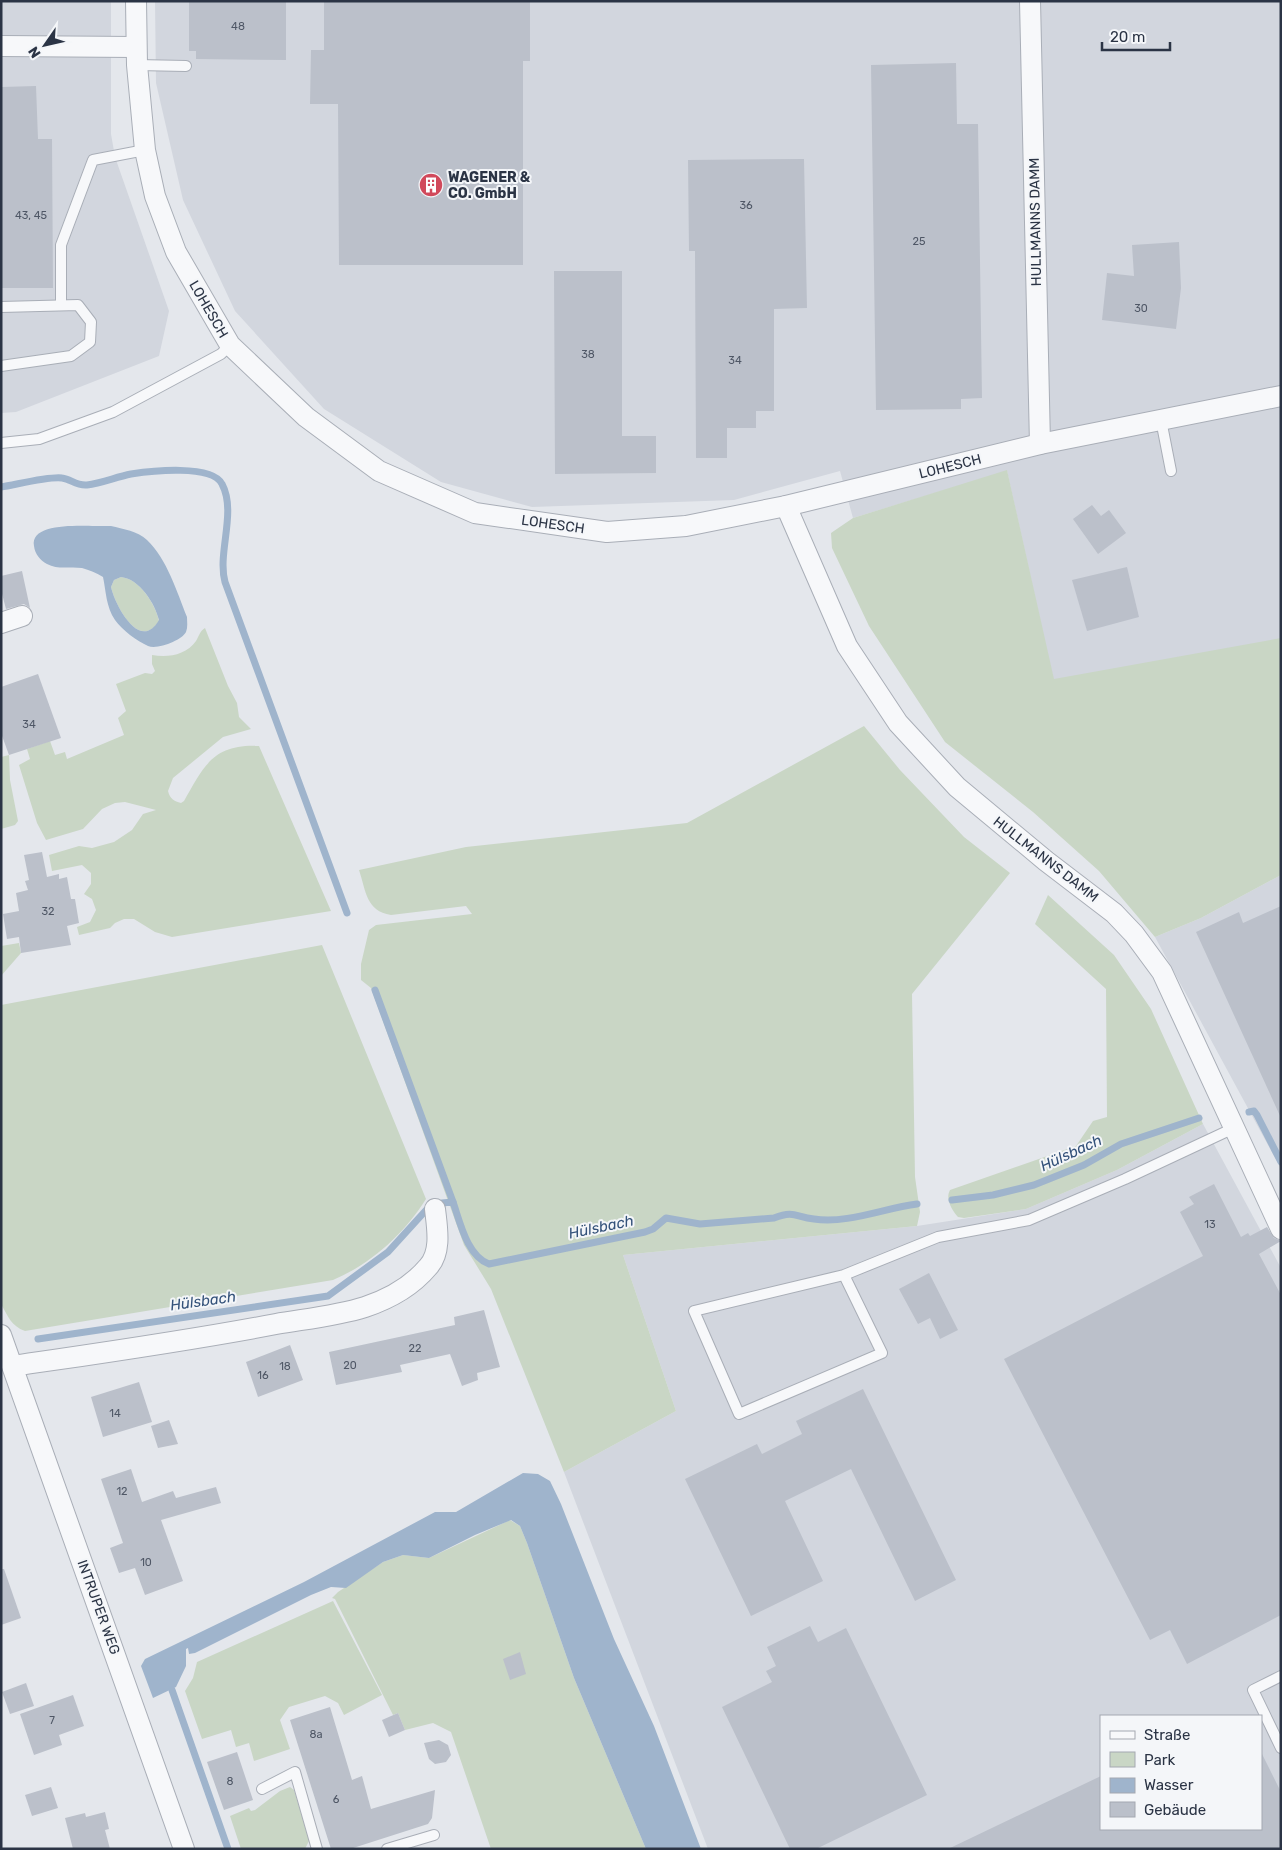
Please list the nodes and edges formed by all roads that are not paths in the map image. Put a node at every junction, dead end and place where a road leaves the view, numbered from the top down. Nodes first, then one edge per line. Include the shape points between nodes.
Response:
1 (136, 1) edge
2 (1030, 1) edge
3 (1, 46) edge
4 (136, 56) junction
5 (186, 66) dead end
6 (145, 150) junction
7 (60, 305) junction
8 (1, 307) edge
9 (230, 345) junction
10 (1, 366) edge
11 (1281, 396) edge
12 (1161, 420) junction
13 (1, 443) edge
14 (1040, 444) junction
15 (1171, 471) dead end
16 (786, 506) junction
17 (22, 616) dead end
18 (1, 623) edge
19 (1234, 1128) junction
20 (435, 1209) dead end
21 (1281, 1228) edge
22 (844, 1275) junction
23 (1, 1334) edge
24 (13, 1366) junction
25 (1281, 1676) edge
26 (1281, 1748) edge
27 (262, 1789) dead end
28 (434, 1835) dead end
29 (184, 1849) edge
30 (317, 1849) edge
31 (387, 1849) edge

1 - 4 street, LOHESCH
2 - 14 street, HULLMANNS DAMM
3 - 4 street
4 - 5 lane
4 - 6 street, LOHESCH
6 - 7 lane via 93,160 61,245
6 - 9 street, LOHESCH via 155,196 176,252
7 - 8 lane
7 - 10 lane via 78,305 91,322 90,342 71,356
9 - 13 lane via 221,354 113,412 39,439
9 - 16 street, LOHESCH via 306,417 379,471 475,512 607,532 686,526
11 - 12 street, LOHESCH
12 - 14 street, LOHESCH
12 - 15 lane
14 - 16 street, LOHESCH
16 - 19 street, HULLMANNS DAMM via 847,646 898,723 957,787 1046,861 1092,894 1134,934 1162,972 1183,1012
17 - 18 street
19 - 21 street, HULLMANNS DAMM
19 - 22 lane via 1029,1220 938,1237
20 - 24 street via 437,1241 430,1266 395,1294 364,1307 193,1340
22 - 22 lane via 882,1353 740,1414 694,1311
23 - 24 street, INTRUPER WEG
24 - 29 street, INTRUPER WEG
25 - 26 lane via 1253,1690
27 - 30 lane via 295,1772
28 - 31 lane

